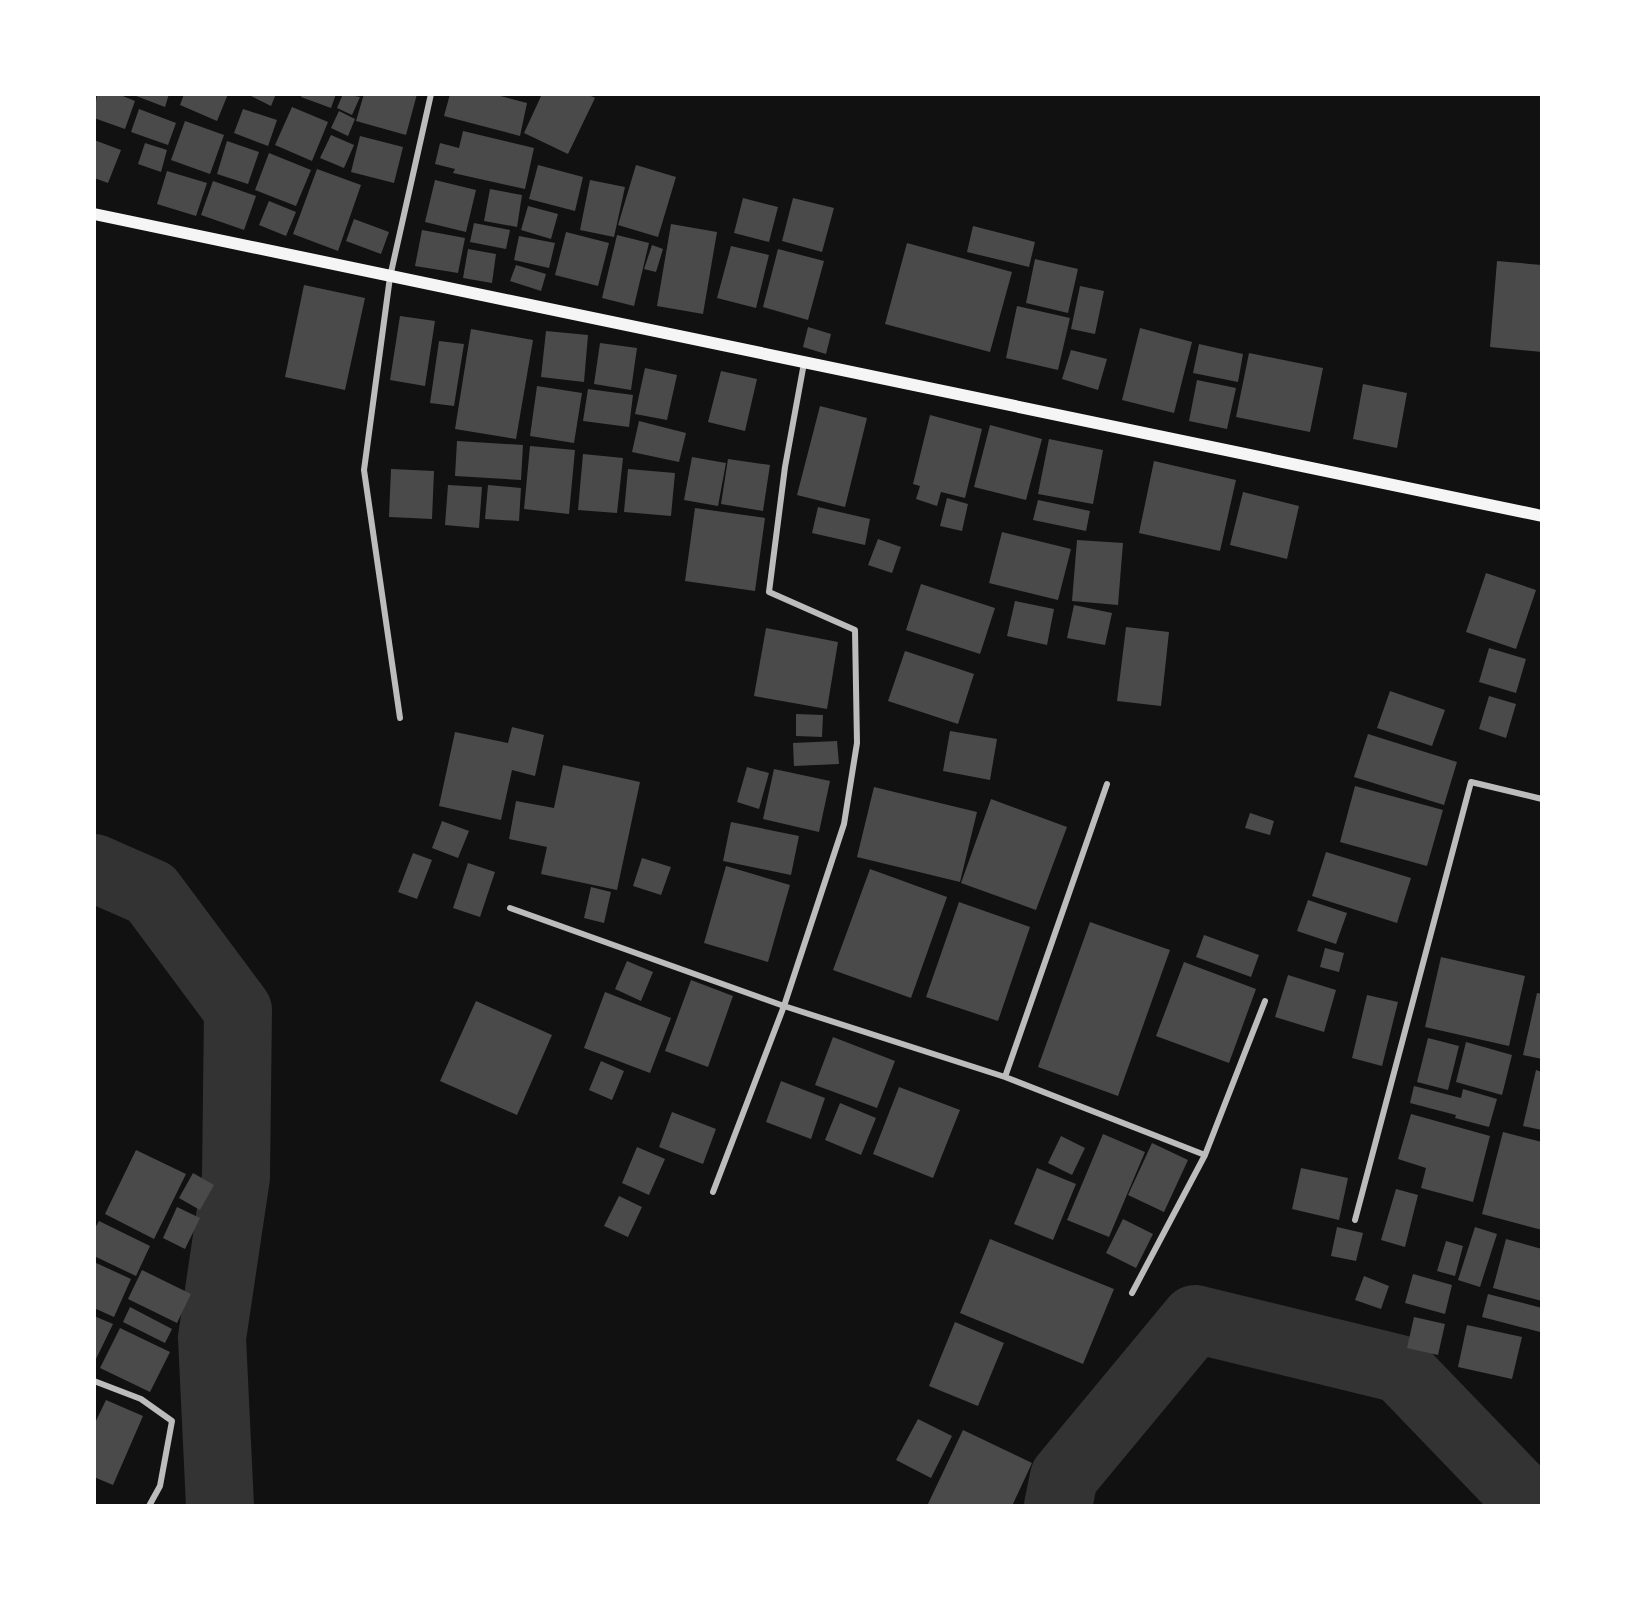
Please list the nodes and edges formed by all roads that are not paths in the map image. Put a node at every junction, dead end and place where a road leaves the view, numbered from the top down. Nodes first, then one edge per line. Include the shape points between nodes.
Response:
1 (431, 94) edge
2 (94, 214) edge
3 (390, 277) junction
4 (804, 363) junction
5 (1542, 516) edge
6 (400, 718) dead end
7 (1107, 784) dead end
8 (1542, 798) edge
9 (510, 908) dead end
10 (1265, 1001) dead end
11 (784, 1006) junction
12 (1005, 1077) junction
13 (1205, 1155) junction
14 (713, 1192) dead end
15 (1355, 1220) dead end
16 (1132, 1293) dead end
17 (94, 1381) edge
18 (149, 1506) edge

1 - 3 street
2 - 3 main road
3 - 4 main road
3 - 6 street via 364,470
4 - 5 main road
4 - 11 street via 785,467 769,592 855,630 857,743 844,824
7 - 12 street
8 - 15 street via 1471,782
9 - 11 street
10 - 13 street
11 - 12 street
11 - 14 street
12 - 13 street
13 - 16 street
17 - 18 street via 141,1399 172,1421 160,1486

